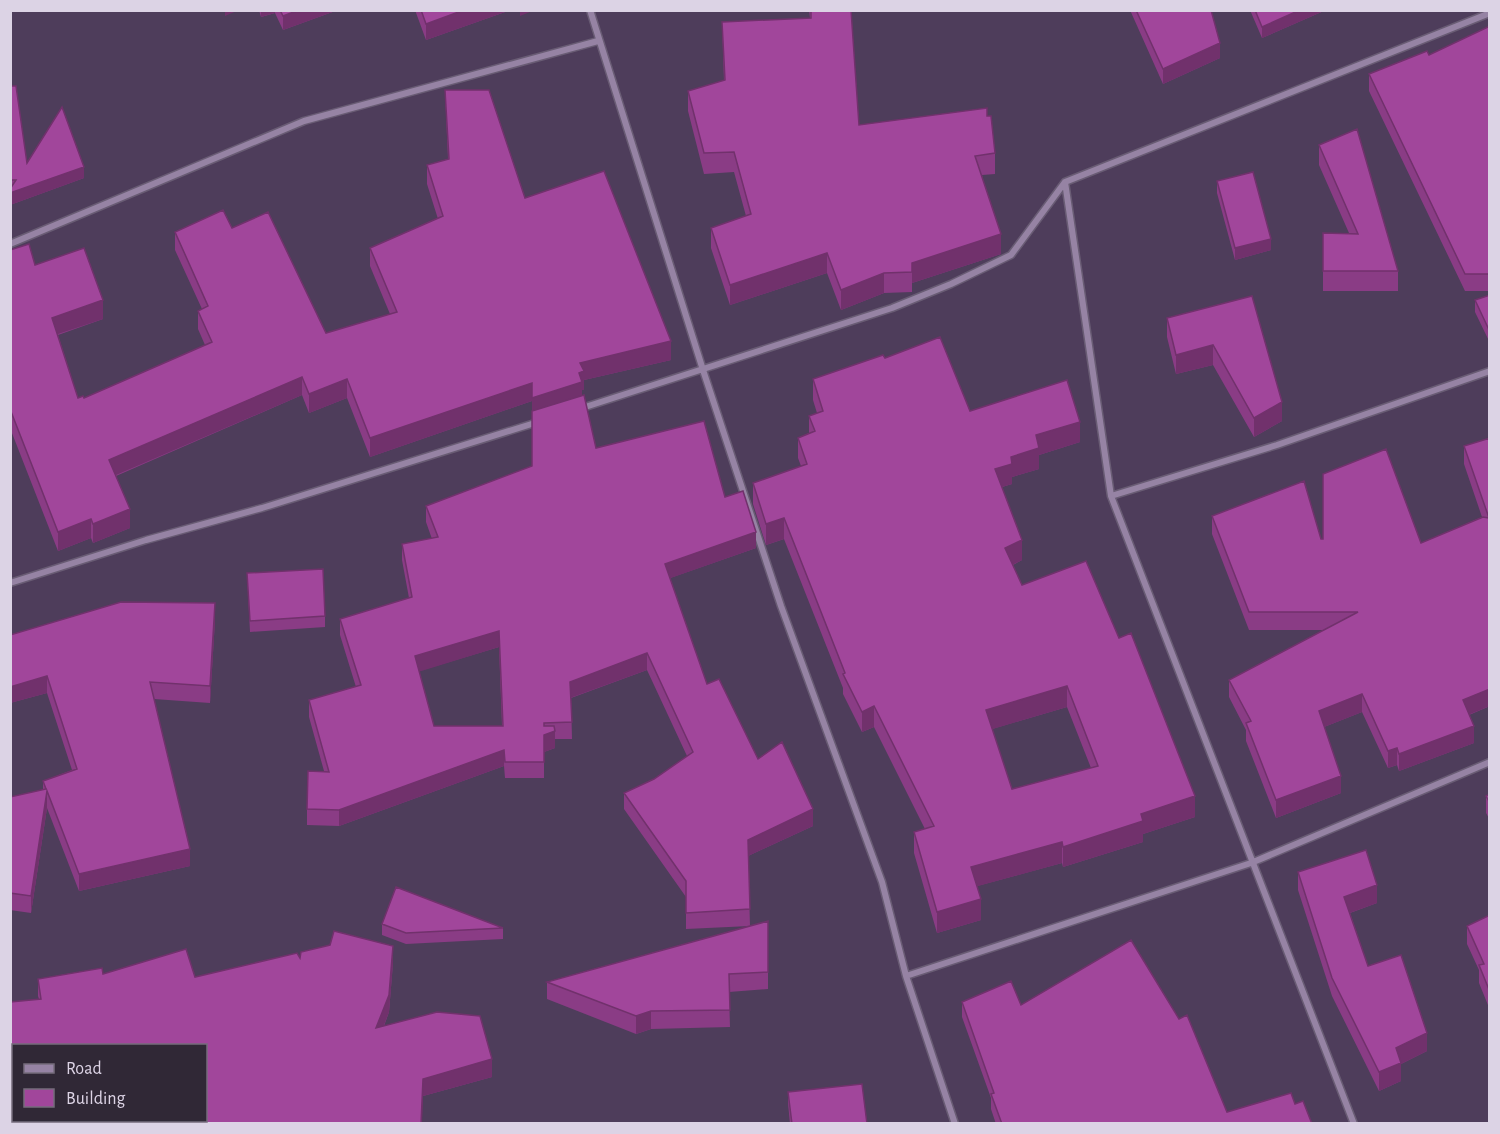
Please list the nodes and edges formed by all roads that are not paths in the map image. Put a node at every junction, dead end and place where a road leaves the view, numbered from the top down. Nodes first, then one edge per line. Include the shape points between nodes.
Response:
1 (590, 10) edge
2 (1490, 13) edge
3 (598, 41) junction
4 (1065, 182) junction
5 (10, 244) edge
6 (703, 370) junction
7 (1490, 371) edge
8 (570, 411) edge
9 (548, 418) edge
10 (1111, 496) junction
11 (10, 583) edge
12 (1490, 762) edge
13 (1251, 863) junction
14 (906, 976) junction
15 (955, 1124) edge
16 (1354, 1124) edge

1 - 3 street
2 - 4 street
3 - 5 street via 304,121
3 - 6 street
4 - 6 street via 1011,255 892,308
4 - 10 street
6 - 8 street
6 - 14 street via 781,606 882,882
7 - 10 street via 1277,446
9 - 11 street
10 - 13 street
12 - 13 street
13 - 14 street
13 - 16 street
14 - 15 street

